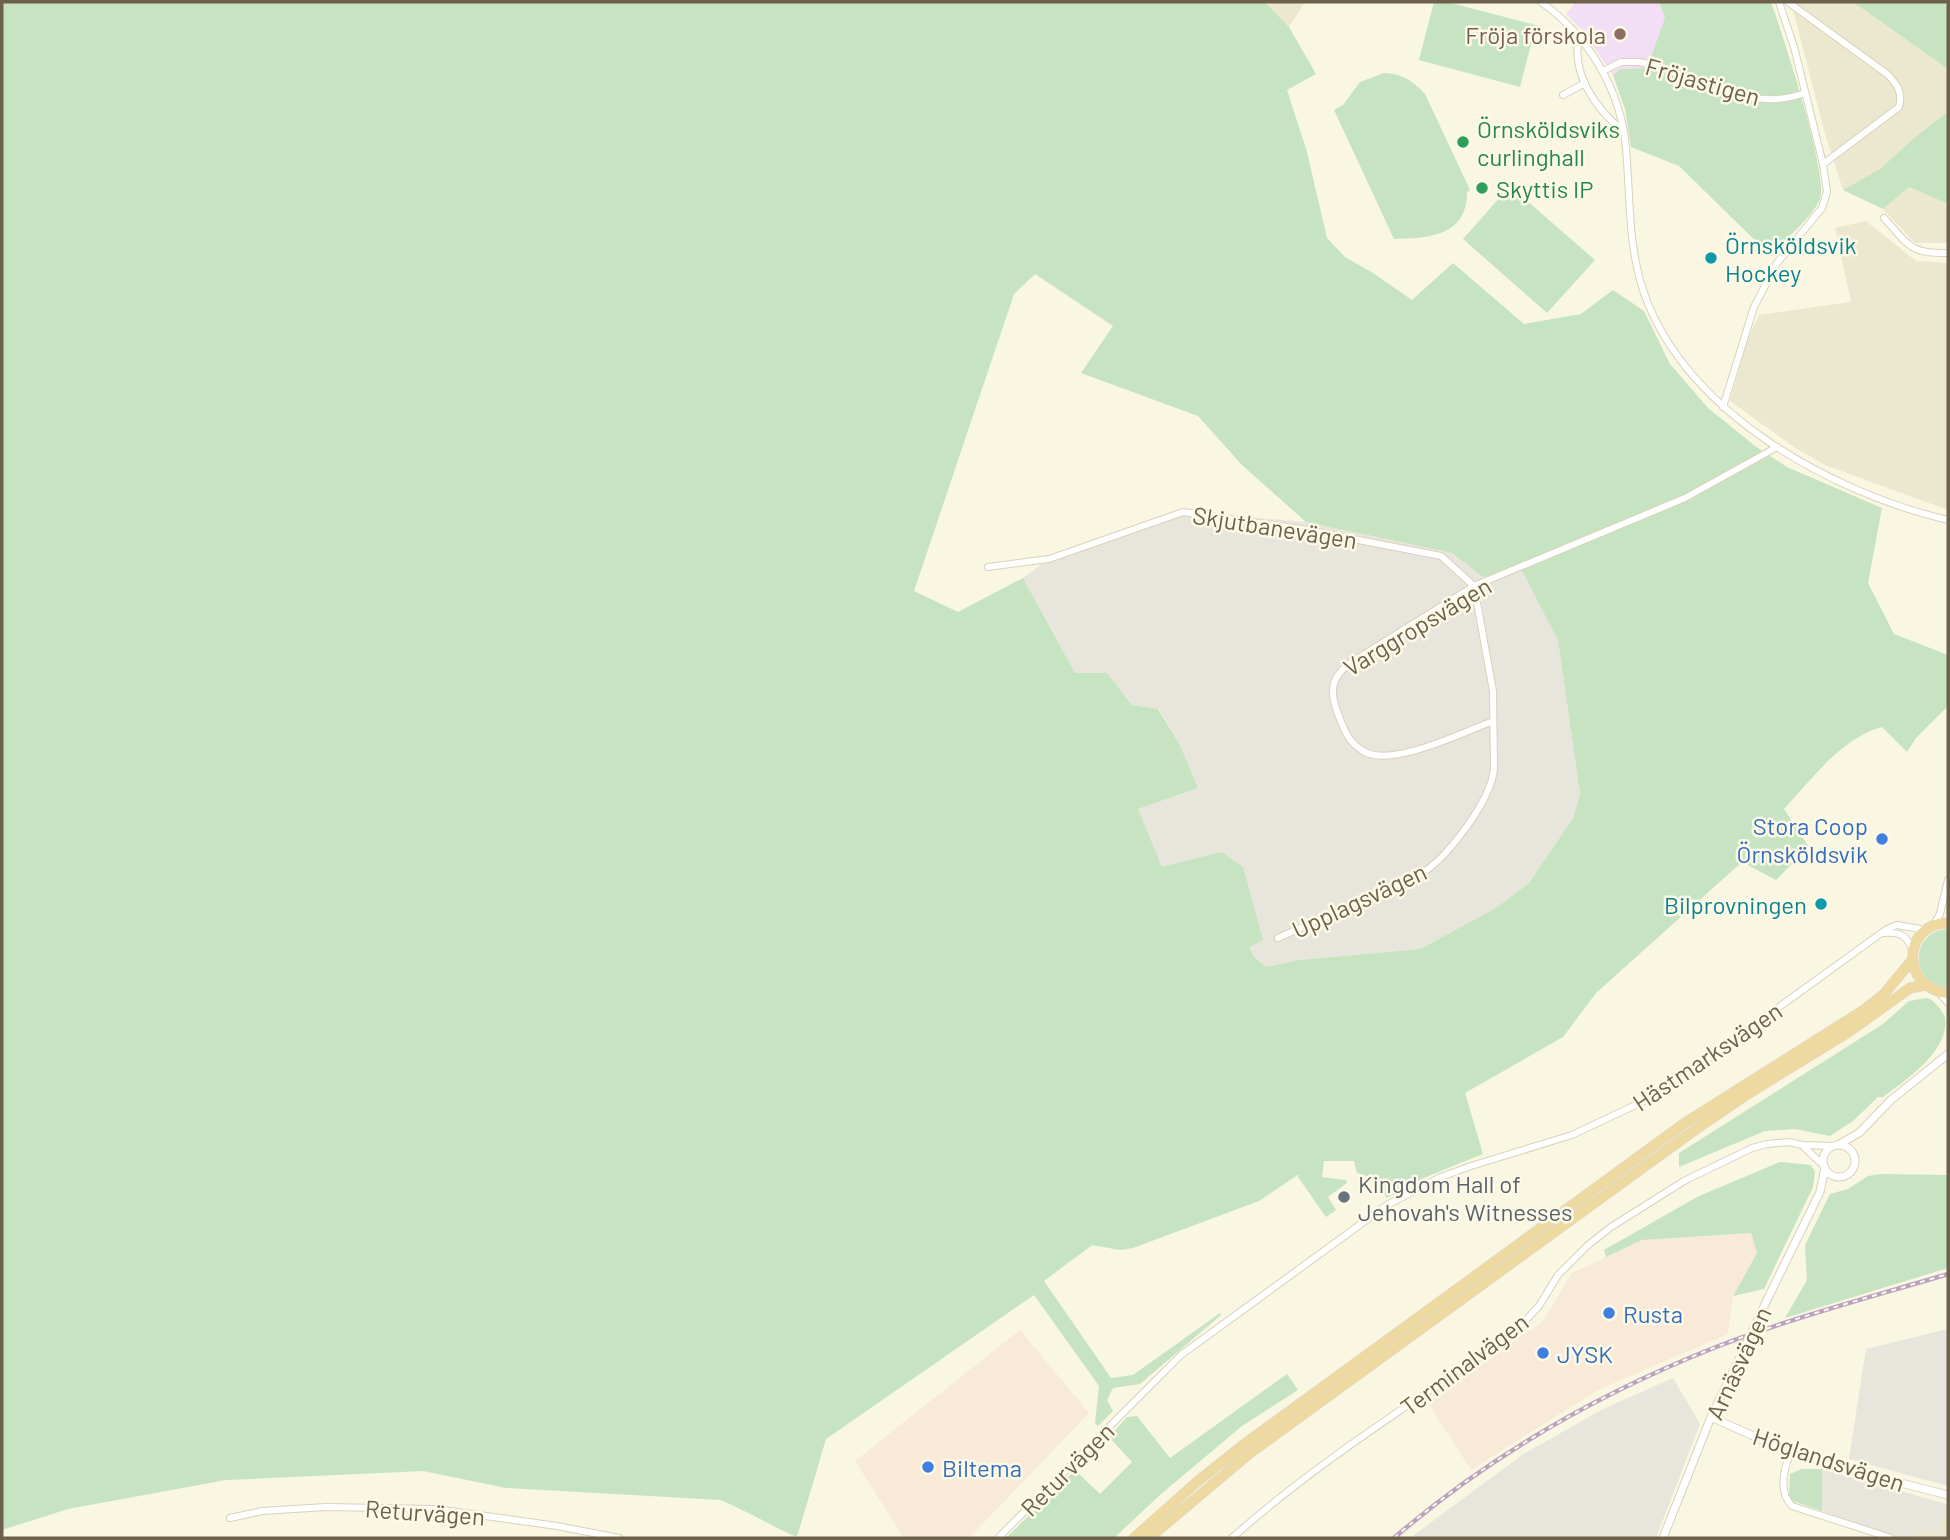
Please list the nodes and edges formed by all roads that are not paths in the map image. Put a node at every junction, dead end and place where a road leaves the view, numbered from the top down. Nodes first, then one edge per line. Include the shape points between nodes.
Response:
1 (1541, 2) edge
2 (1779, 2) edge
3 (1788, 2) edge
4 (1579, 38) junction
5 (1602, 71) junction
6 (1585, 83) junction
7 (1805, 93) junction
8 (1563, 95) dead end
9 (1623, 131) junction
10 (1823, 164) junction
11 (1884, 218) dead end
12 (1948, 253) edge
13 (1723, 407) junction
14 (1777, 447) junction
15 (1948, 520) edge
16 (988, 567) dead end
17 (1475, 586) junction
18 (1493, 720) junction
19 (1948, 880) edge
20 (1948, 923) edge
21 (1929, 928) junction
22 (1881, 933) junction
23 (1278, 938) dead end
24 (1913, 956) junction
25 (1926, 985) junction
26 (1944, 992) edge
27 (1948, 1002) edge
28 (1948, 1054) edge
29 (1859, 1133) junction
30 (1802, 1145) junction
31 (1836, 1145) junction
32 (1855, 1158) junction
33 (1824, 1166) junction
34 (1841, 1177) junction
35 (1820, 1192) junction
36 (1136, 1399) joint
37 (1711, 1417) junction
38 (1791, 1451) junction
39 (1948, 1495) edge
40 (230, 1518) dead end
41 (619, 1538) edge
42 (998, 1538) edge
43 (1134, 1538) edge
44 (1149, 1538) edge
45 (1232, 1538) edge
46 (1663, 1538) edge
47 (1891, 1538) edge

1 - 4 street
2 - 7 street
3 - 10 street via 1887,74 1901,97 1899,107
4 - 5 street
4 - 6 street via 1576,52
5 - 7 street, Fröjastigen via 1621,62 1639,62 1756,99 1782,100
5 - 9 street
6 - 8 street
6 - 9 street via 1601,111
7 - 10 street
9 - 13 street via 1630,228 1646,297 1688,371
10 - 13 street via 1827,182 1824,204 1777,263 1754,307
11 - 12 street via 1914,250
13 - 14 street
14 - 15 street via 1863,493
14 - 17 street, Varggropsvägen via 1685,499
16 - 17 street, Skjutbanevägen via 1049,559 1183,512 1441,556
17 - 18 street, Upplagsvägen via 1493,691
17 - 18 street, Varggropsvägen via 1347,665 1336,675 1333,698 1345,733 1365,753 1377,756 1406,753
18 - 23 street, Upplagsvägen via 1493,779 1453,847 1424,872
19 - 21 street via 1940,914
20 - 21 highway
21 - 22 street, Hästmarksvägen via 1897,925
21 - 24 highway
22 - 24 street via 1906,937
22 - 36 street, Hästmarksvägen via 1644,1101 1572,1135 1440,1177 1387,1205 1199,1339
24 - 25 highway via 1919,978
24 - 43 highway via 1875,1002 1685,1123 1242,1446
25 - 26 highway
25 - 44 highway via 1910,988 1692,1132 1260,1446
26 - 27 street
28 - 29 street
29 - 31 street
29 - 32 street
30 - 31 street, Terminalvägen
30 - 33 street
30 - 45 street, Terminalvägen via 1779,1142 1752,1148 1684,1181 1611,1227 1558,1275 1539,1306 1514,1333 1316,1470
31 - 32 street via 1849,1148
31 - 33 street via 1825,1153
32 - 34 street via 1853,1169
33 - 34 street via 1833,1176
33 - 35 street, Arnäsvägen
34 - 35 street, Arnäsvägen
35 - 37 street, Arnäsvägen, bridge
36 - 42 street, Returvägen
37 - 38 street, Höglandsvägen
37 - 46 street, Arnäsvägen
38 - 39 street, Höglandsvägen
38 - 47 street via 1784,1488 1792,1506
40 - 41 street, Returvägen via 326,1507 436,1509

